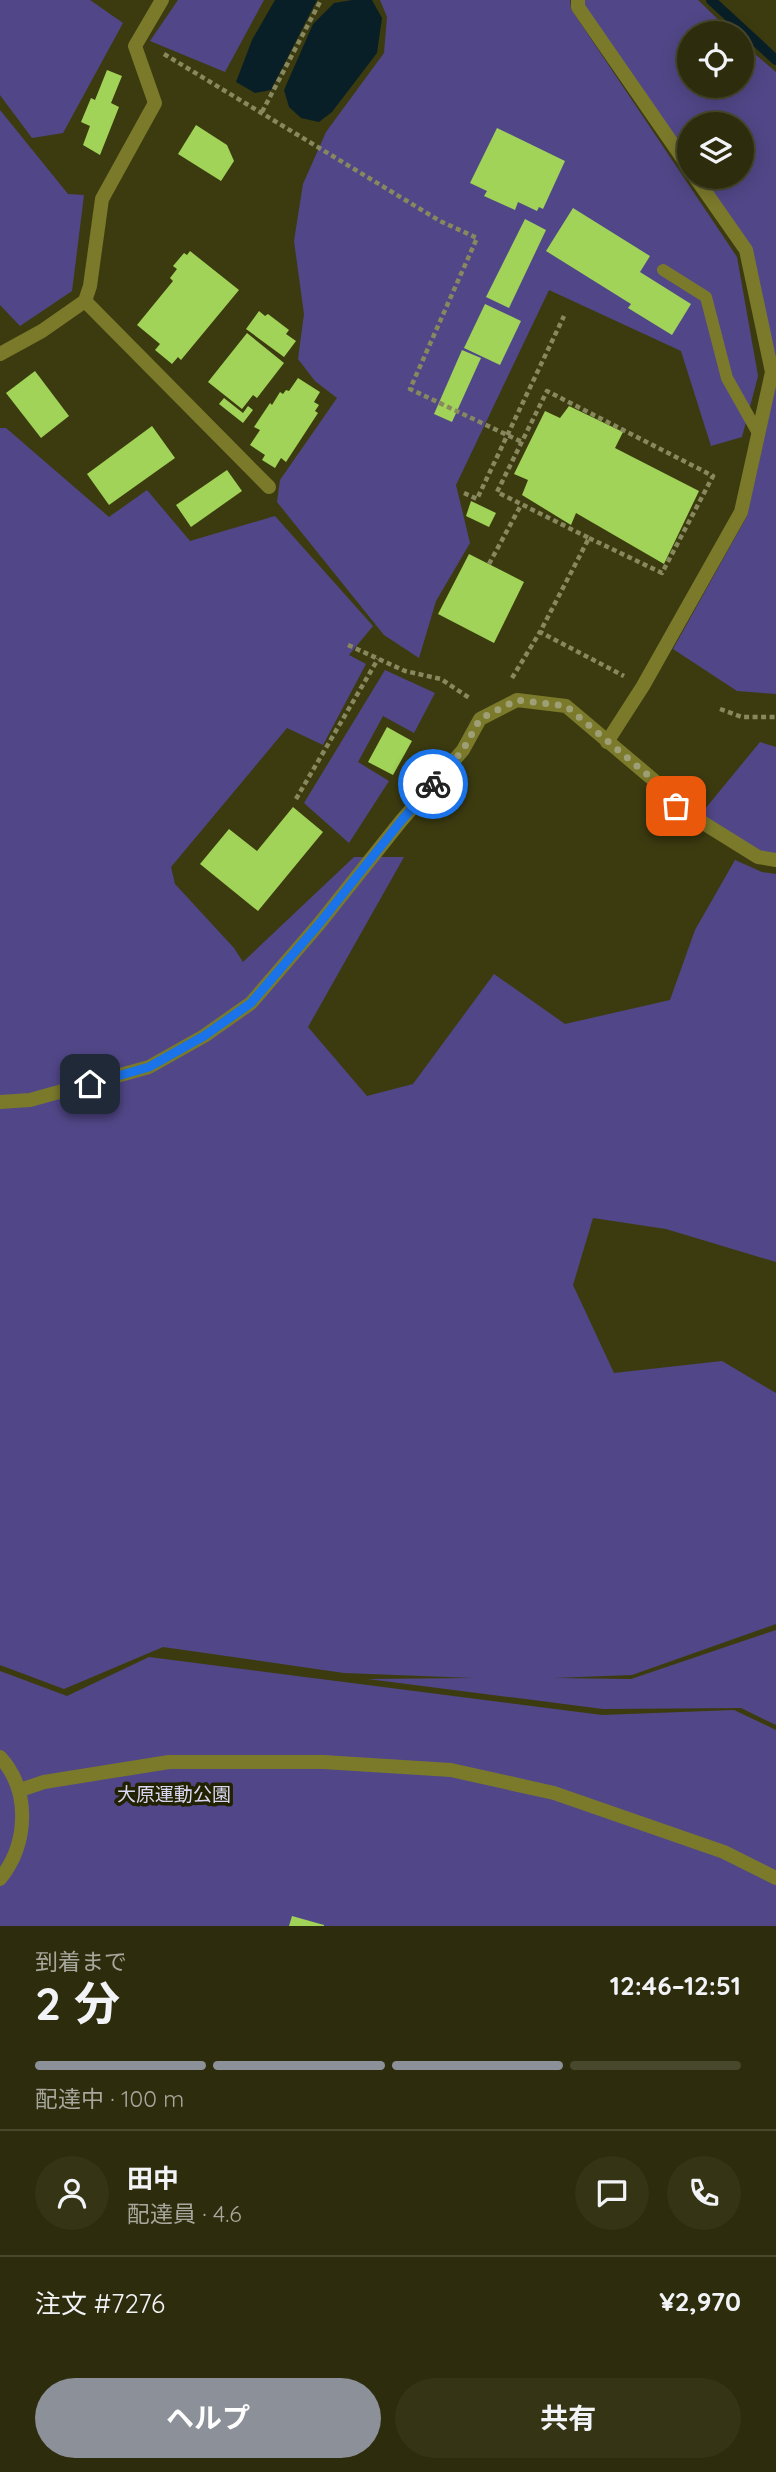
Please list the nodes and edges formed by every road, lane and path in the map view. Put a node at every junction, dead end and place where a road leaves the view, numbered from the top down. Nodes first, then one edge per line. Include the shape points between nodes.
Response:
1 (162, 0) edge
2 (321, 0) edge
3 (578, 0) edge
4 (139, 39) junction
5 (262, 112) junction
6 (677, 150) edge
7 (703, 189) edge
8 (663, 270) dead end
9 (85, 301) junction
10 (564, 316) dead end
11 (0, 354) edge
12 (758, 433) junction
13 (508, 435) junction
14 (522, 442) junction
15 (269, 487) dead end
16 (464, 493) dead end
17 (521, 505) junction
18 (589, 538) junction
19 (489, 564) dead end
20 (540, 632) junction
21 (348, 645) dead end
22 (378, 659) junction
23 (643, 686) junction
24 (720, 709) dead end
25 (492, 713) junction
26 (776, 717) edge
27 (607, 742) junction
28 (296, 799) dead end
29 (776, 860) edge
30 (0, 1102) edge
31 (0, 1757) edge
32 (20, 1790) junction
33 (776, 1878) edge
34 (0, 1879) edge

1 - 4 street
2 - 5 path
3 - 6 street via 578,7
4 - 5 path
4 - 9 street via 135,46 155,103 102,199
5 - 13 path via 440,221 477,238 410,389
7 - 12 street via 746,250 772,372
8 - 12 lane via 706,298 727,378
9 - 11 street
9 - 15 street
10 - 13 path
12 - 23 street via 741,512
13 - 14 path
13 - 16 path via 477,499
14 - 17 path via 497,492
14 - 18 path via 547,391 713,476 662,573
17 - 18 path
17 - 19 path
18 - 20 path
20 - 23 path
20 - 25 path
21 - 22 path
22 - 25 path via 441,679
22 - 28 path
23 - 27 street
24 - 26 path via 742,717
25 - 27 street via 517,700 566,706
25 - 30 street via 480,719 463,750 251,1003 149,1067 30,1100
27 - 29 street via 656,782 676,806 758,857
31 - 32 street
32 - 33 street via 169,1762 323,1762 451,1770 554,1793 724,1852
32 - 34 street via 23,1832 13,1863

